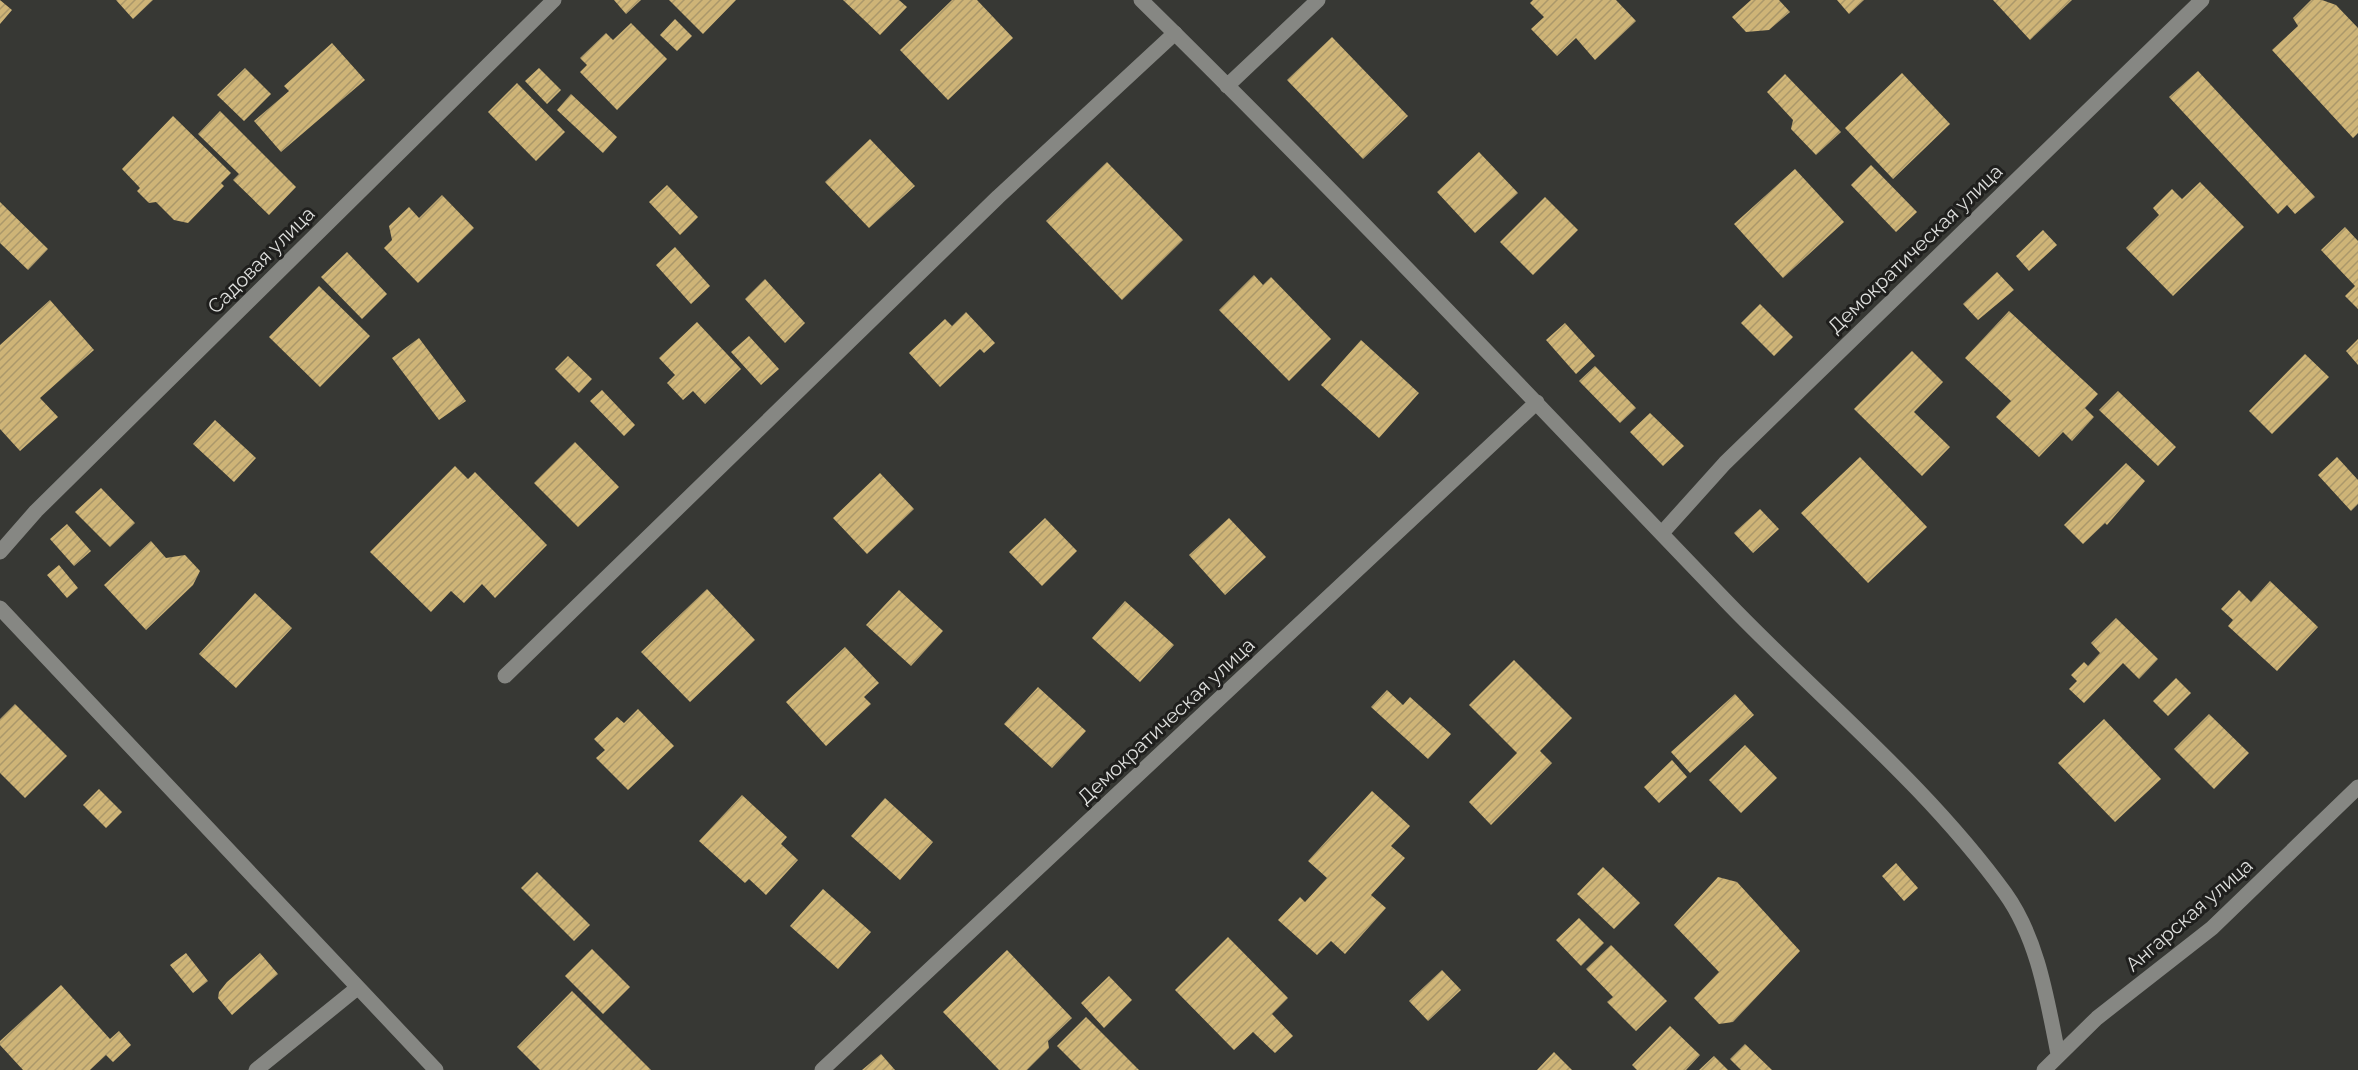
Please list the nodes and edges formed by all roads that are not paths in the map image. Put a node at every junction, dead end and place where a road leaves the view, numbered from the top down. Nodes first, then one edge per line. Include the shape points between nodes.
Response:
1 (554, 0) edge
2 (1141, 0) edge
3 (1318, 0) edge
4 (2202, 0) edge
5 (1175, 33) junction
6 (1227, 86) junction
7 (1537, 402) junction
8 (1662, 533) junction
9 (0, 552) edge
10 (0, 608) edge
11 (505, 676) dead end
12 (2358, 787) edge
13 (356, 989) junction
14 (2058, 1054) junction
15 (256, 1070) edge
16 (436, 1070) edge
17 (822, 1070) edge
18 (2044, 1070) edge

1 - 9 street, Садовая улица via 44,503
2 - 5 street
3 - 6 street
4 - 8 street, Демократическая улица via 1725,463
5 - 6 street
5 - 11 street via 998,197
6 - 7 street
7 - 8 street
7 - 17 street, Демократическая улица
8 - 14 street via 1728,604 1906,778 2006,894 2030,938
10 - 13 street
12 - 14 street, Ангарская улица via 2212,928 2097,1018
13 - 15 street
13 - 16 street
14 - 18 street, Ангарская улица

